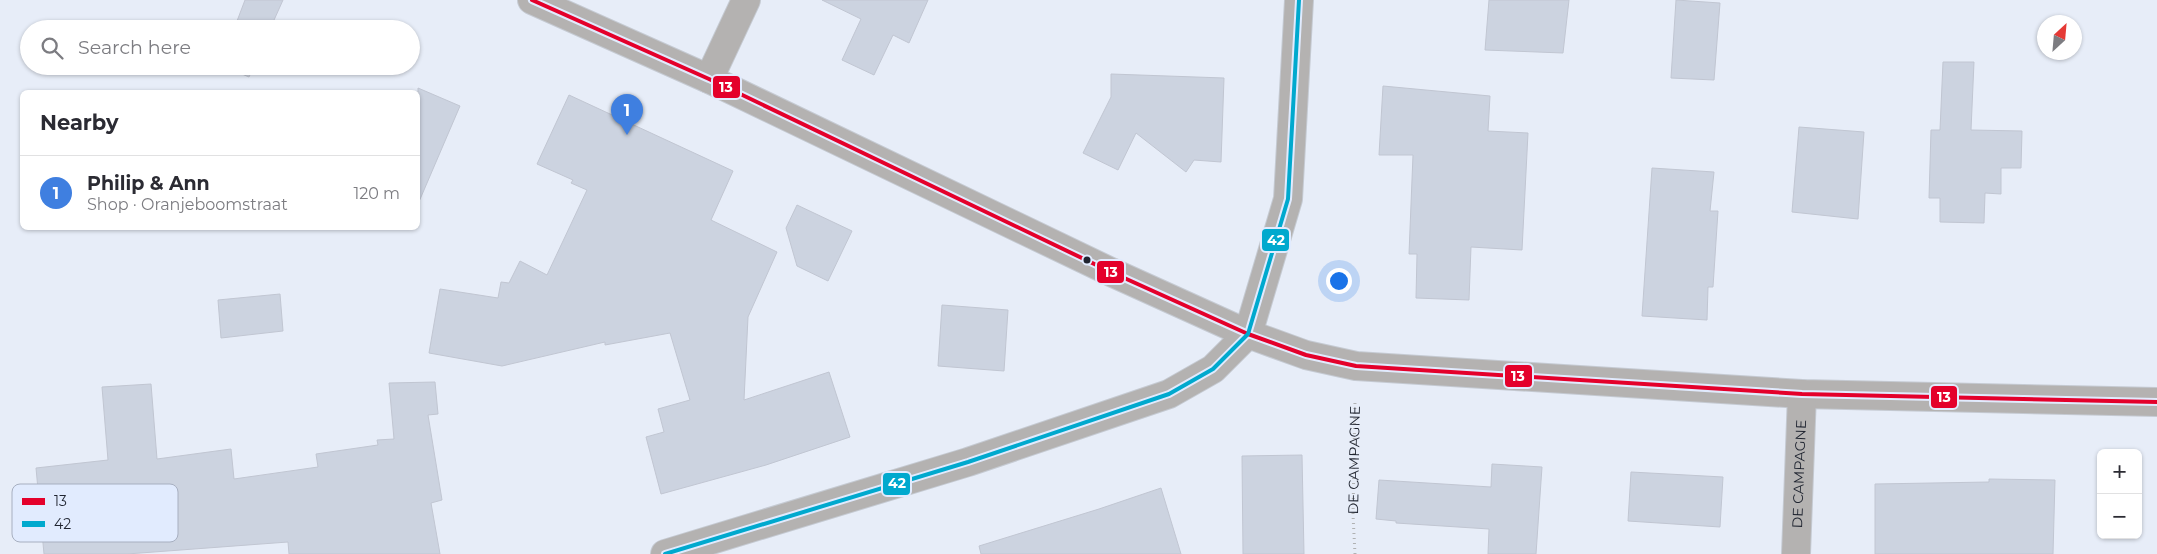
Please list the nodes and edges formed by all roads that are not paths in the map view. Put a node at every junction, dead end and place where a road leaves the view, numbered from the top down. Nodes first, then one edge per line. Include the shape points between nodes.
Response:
1 (532, 0) edge
2 (746, 0) edge
3 (1298, 0) edge
4 (709, 79) junction
5 (1248, 334) junction
6 (1802, 394) junction
7 (2157, 402) edge
8 (666, 554) edge
9 (1796, 554) edge

1 - 4 street
2 - 4 street
3 - 5 street via 1288,199
4 - 5 street via 1111,272
5 - 6 street via 1306,355 1356,366
5 - 8 street via 1213,369 1169,394 968,462
6 - 7 street
6 - 9 street, DE CAMPAGNE

